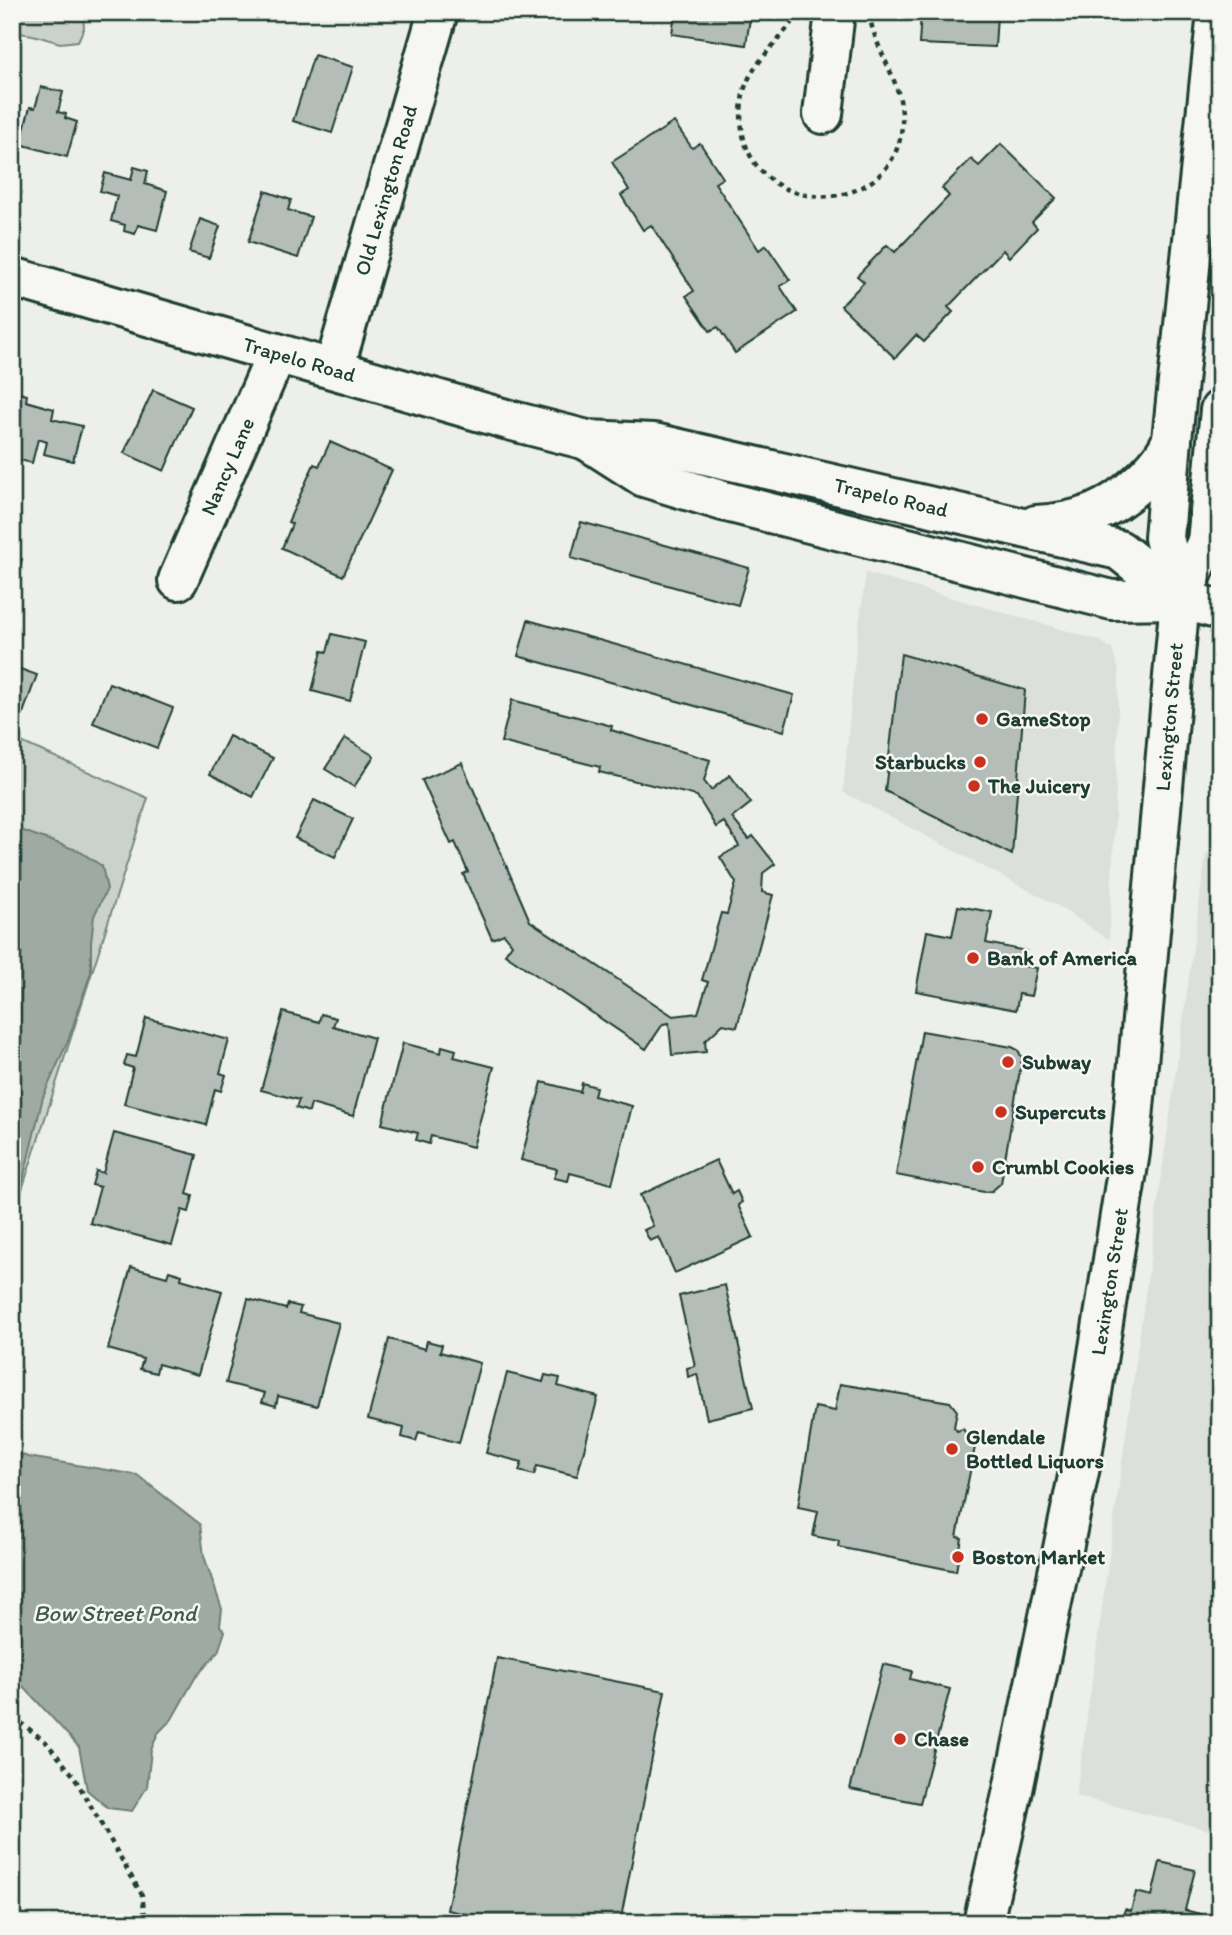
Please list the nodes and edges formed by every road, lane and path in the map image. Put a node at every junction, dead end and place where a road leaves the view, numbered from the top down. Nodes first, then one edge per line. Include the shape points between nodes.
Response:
1 (438, 12) edge
2 (835, 12) edge
3 (1217, 12) edge
4 (824, 114) dead end
5 (12, 277) edge
6 (277, 353) junction
7 (334, 369) junction
8 (1220, 410) edge
9 (1172, 439) junction
10 (587, 440) junction
11 (1003, 524) junction
12 (178, 580) dead end
13 (1180, 599) junction
14 (1220, 610) edge
15 (12, 1716) edge
16 (146, 1923) edge
17 (983, 1923) edge

1 - 7 main road, Old Lexington Road
2 - 4 main road
3 - 9 main road, Lexington Street
5 - 6 main road, Trapelo Road
6 - 7 main road, Trapelo Road
6 - 12 main road, Nancy Lane
7 - 10 main road, Trapelo Road
8 - 13 main road, Lexington Street via 1207,542
9 - 11 main road via 1167,453 1132,489 1096,512 1049,524
9 - 13 main road, Lexington Street via 1164,538
10 - 11 main road, Trapelo Road via 654,443
10 - 13 main road, Trapelo Road via 644,477 723,501 1112,600
11 - 13 main road, Trapelo Road via 1119,550
13 - 14 main road, Trapelo Road
13 - 17 main road, Lexington Street via 1130,1152 1081,1462
15 - 16 path via 46,1742 73,1775 142,1895

